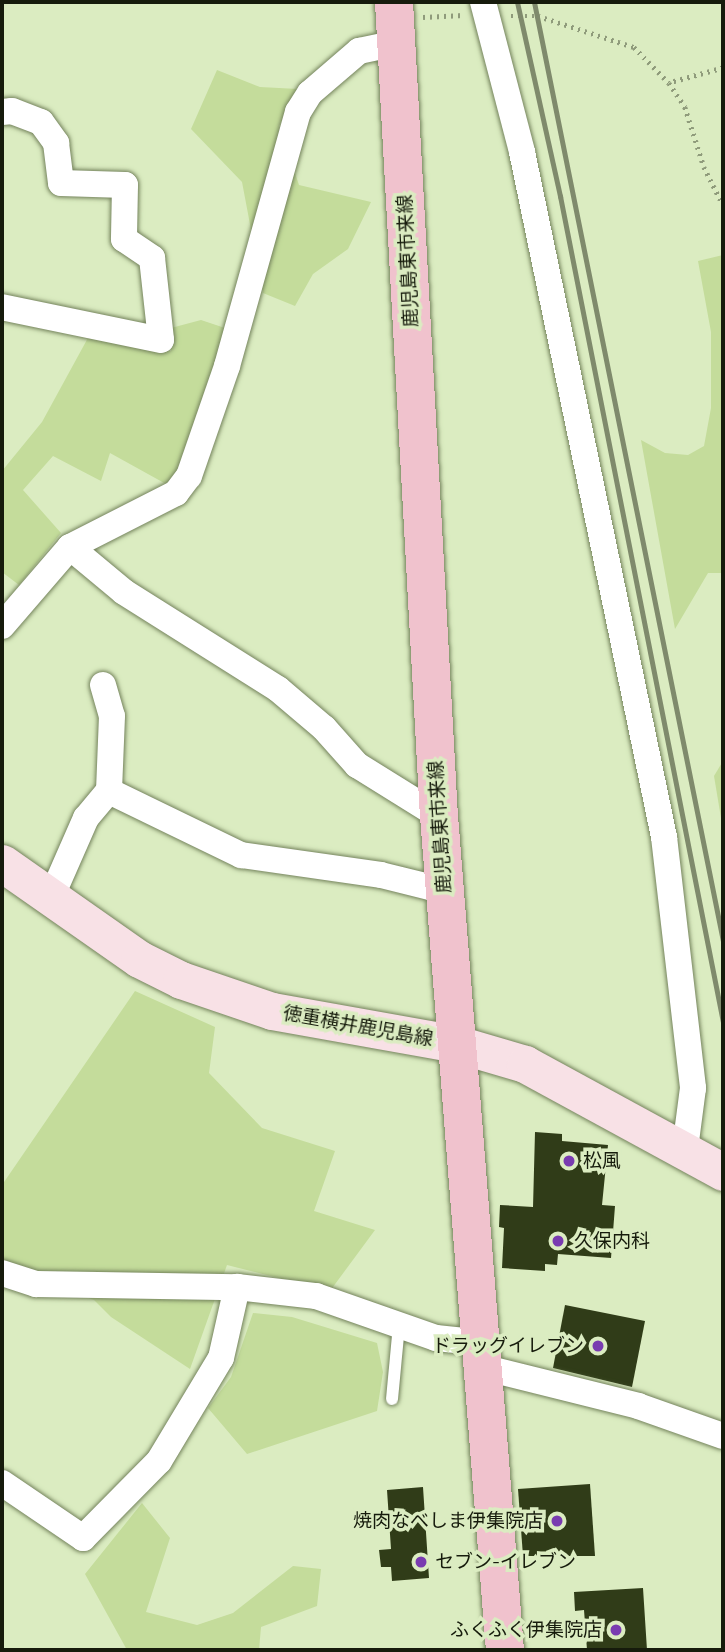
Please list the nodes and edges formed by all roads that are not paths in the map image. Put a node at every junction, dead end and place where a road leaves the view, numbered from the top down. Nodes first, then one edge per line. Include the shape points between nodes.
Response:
1 (485, 8) edge
2 (395, 21) edge
3 (2, 112) edge
4 (2, 307) edge
5 (70, 547) junction
6 (2, 626) edge
7 (103, 685) dead end
8 (109, 791) junction
9 (439, 817) junction
10 (2, 863) edge
11 (445, 891) junction
12 (50, 900) junction
13 (457, 1044) junction
14 (685, 1149) junction
15 (723, 1172) edge
16 (2, 1273) edge
17 (237, 1287) junction
18 (399, 1325) junction
19 (485, 1356) junction
20 (392, 1399) dead end
21 (723, 1436) edge
22 (2, 1483) edge
23 (505, 1650) edge

1 - 14 street via 522,152 664,837 693,1088
2 - 5 street via 310,93 298,112 228,366 190,476 176,493
2 - 9 main road, 鹿児島東市来線
3 - 4 street via 41,122 56,143 61,183 125,185 124,239 152,258 161,340
5 - 6 street
5 - 9 street via 124,592 278,689 324,728 357,765
7 - 8 street via 112,716
8 - 11 street via 241,855 381,875
8 - 12 street via 86,818
9 - 11 main road, 鹿児島東市来線
10 - 12 main road, 徳重横井鹿児島線
11 - 13 main road, 鹿児島東市来線
12 - 13 main road, 徳重横井鹿児島線 via 139,958 224,997 335,1025
13 - 14 main road, 徳重横井鹿児島線 via 525,1064
13 - 19 main road, 鹿児島東市来線
14 - 15 main road, 徳重横井鹿児島線
16 - 17 street via 36,1284
17 - 18 street via 316,1296
17 - 22 street via 220,1358 159,1461 83,1538
18 - 19 street
18 - 20 lane
19 - 21 street
19 - 23 main road, 鹿児島東市来線

